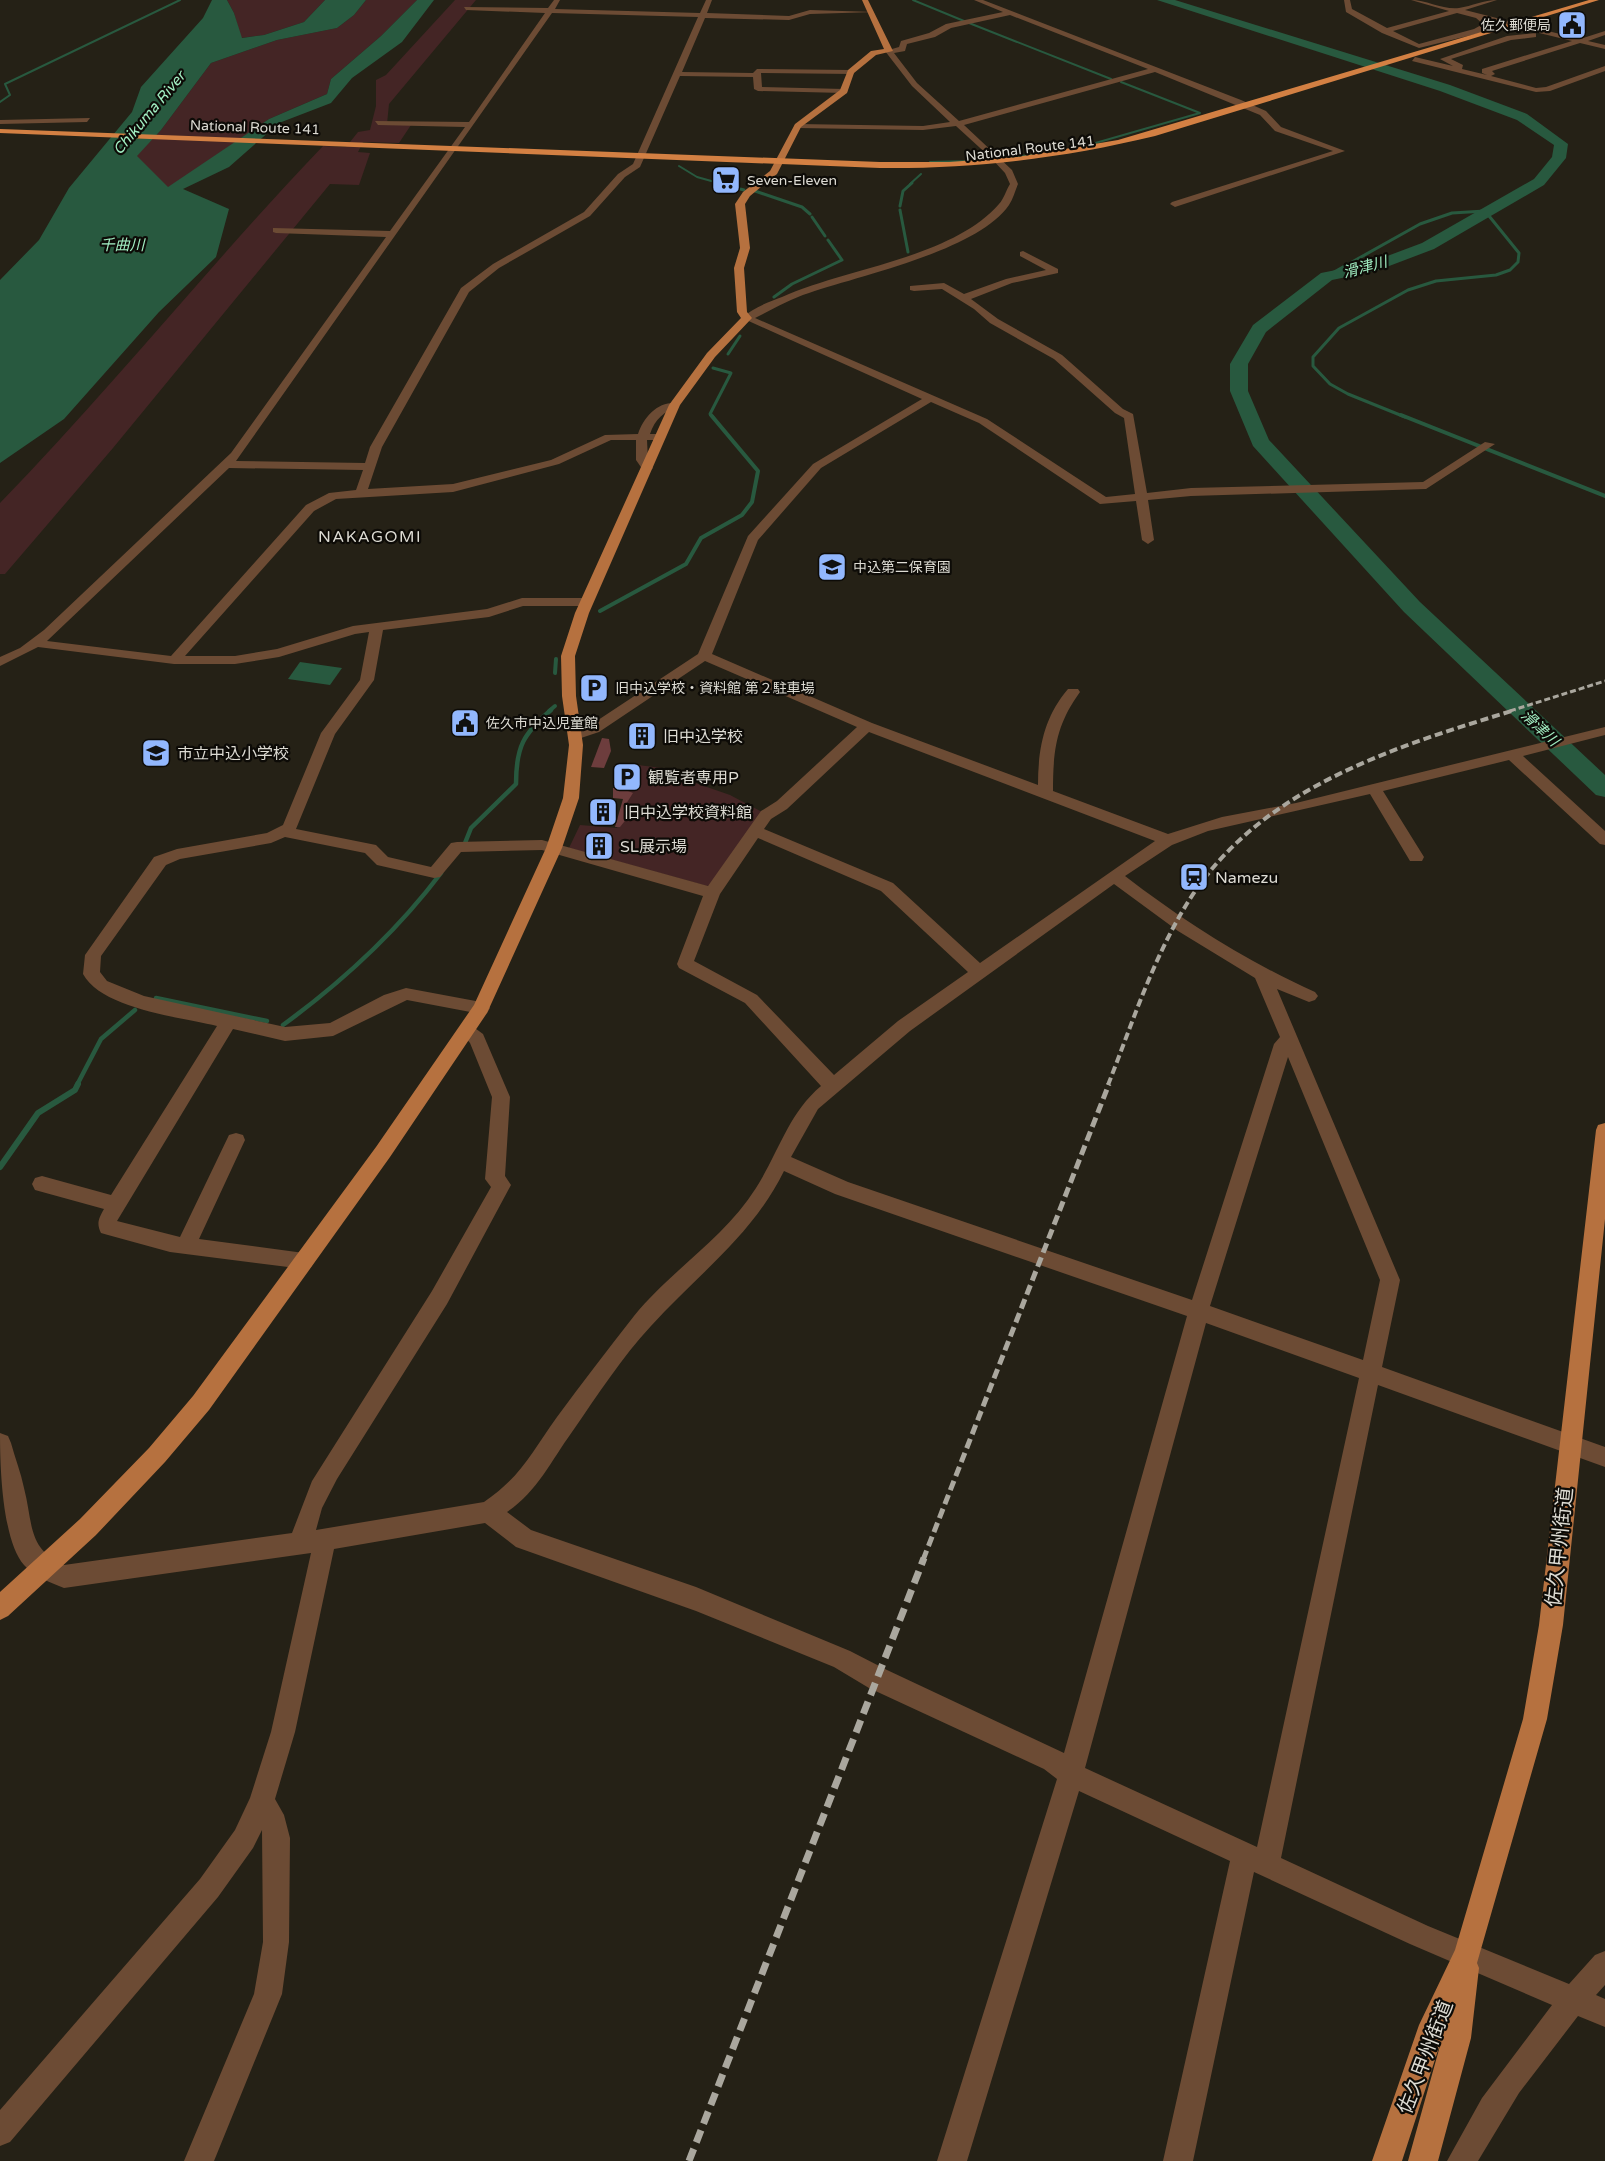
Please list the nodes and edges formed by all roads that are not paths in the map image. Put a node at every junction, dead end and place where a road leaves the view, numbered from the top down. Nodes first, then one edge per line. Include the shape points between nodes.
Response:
1 (557, 0) edge
2 (709, 0) edge
3 (977, 0) edge
4 (1347, 0) edge
5 (1414, 0) edge
6 (1494, 0) edge
7 (1596, 0) edge
8 (1605, 2) edge
9 (868, 6) edge
10 (466, 8) dead end
11 (550, 10) junction
12 (1456, 11) junction
13 (1010, 13) junction
14 (704, 15) junction
15 (1482, 17) junction
16 (1514, 25) junction
17 (1523, 28) junction
18 (1385, 31) junction
19 (1605, 33) edge
20 (1556, 36) junction
21 (1579, 41) junction
22 (1605, 47) edge
23 (889, 51) junction
24 (1408, 60) junction
25 (1605, 68) edge
26 (1154, 70) junction
27 (851, 72) junction
28 (1468, 73) junction
29 (677, 74) junction
30 (757, 75) junction
31 (1502, 79) junction
32 (844, 91) junction
33 (87, 120) dead end
34 (0, 122) edge
35 (378, 123) dead end
36 (958, 124) junction
37 (471, 125) junction
38 (798, 126) junction
39 (0, 131) edge
40 (453, 149) junction
41 (640, 157) junction
42 (780, 163) junction
43 (1003, 165) junction
44 (1175, 204) dead end
45 (276, 230) dead end
46 (393, 234) junction
47 (1023, 254) dead end
48 (914, 288) dead end
49 (963, 298) junction
50 (747, 318) junction
51 (932, 398) junction
52 (675, 405) junction
53 (643, 435) junction
54 (660, 437) junction
55 (1485, 446) dead end
56 (228, 464) junction
57 (370, 466) junction
58 (647, 468) junction
59 (361, 493) junction
60 (1140, 497) junction
61 (1148, 540) dead end
62 (586, 602) junction
63 (377, 626) junction
64 (38, 643) junction
65 (704, 656) junction
66 (174, 660) junction
67 (0, 662) edge
68 (1073, 692) dead end
69 (867, 726) junction
70 (1605, 731) edge
71 (575, 735) junction
72 (1516, 753) junction
73 (1374, 788) junction
74 (1046, 793) junction
75 (755, 831) junction
76 (285, 832) junction
77 (1168, 840) junction
78 (1605, 840) edge
79 (554, 849) junction
80 (1416, 857) dead end
81 (1114, 876) junction
82 (712, 892) junction
83 (980, 973) junction
84 (1262, 974) junction
85 (1309, 996) dead end
86 (481, 1008) junction
87 (229, 1021) junction
88 (468, 1030) junction
89 (1289, 1039) junction
90 (832, 1085) junction
91 (1605, 1130) edge
92 (236, 1140) dead end
93 (780, 1161) junction
94 (42, 1184) dead end
95 (116, 1204) junction
96 (186, 1245) junction
97 (304, 1261) junction
98 (1199, 1310) junction
99 (1370, 1372) junction
100 (0, 1443) edge
101 (1569, 1444) junction
102 (1605, 1457) edge
103 (488, 1512) junction
104 (314, 1541) junction
105 (44, 1568) junction
106 (0, 1608) edge
107 (1071, 1774) junction
108 (262, 1802) junction
109 (1256, 1858) junction
110 (1467, 1954) junction
111 (1605, 1965) edge
112 (1588, 2004) edge
113 (0, 2132) edge
114 (199, 2161) edge
115 (952, 2161) edge
116 (1178, 2161) edge
117 (1387, 2161) edge
118 (1423, 2161) edge
119 (1462, 2161) edge

1 - 11 street
2 - 14 street
3 - 13 street
4 - 18 street via 1349,10
5 - 12 street
6 - 12 street
7 - 16 highway, National Route 141
8 - 17 highway, National Route 141
9 - 14 street via 789,18
9 - 23 main road
10 - 11 street
11 - 14 street
11 - 37 street
12 - 15 street
12 - 18 street
13 - 23 street via 949,26 904,43 902,49
13 - 26 street
14 - 29 street
15 - 16 street
15 - 18 street via 1478,20 1488,24 1480,29 1421,46
16 - 17 street
16 - 24 highway, National Route 141
17 - 20 street
17 - 24 highway, National Route 141
19 - 21 street
20 - 21 street
20 - 28 street via 1510,38 1444,59
21 - 22 street
21 - 31 street via 1485,71
23 - 27 main road via 874,53
23 - 36 street via 905,76
24 - 28 street
24 - 43 highway, National Route 141 via 1103,152
25 - 31 street via 1541,90
26 - 36 street
26 - 44 street via 1263,113 1278,129 1341,151
27 - 30 street via 757,71
27 - 32 main road
28 - 31 street
29 - 30 street
29 - 41 street
30 - 32 street via 758,89
32 - 38 main road
33 - 34 street
35 - 37 street
36 - 38 street via 923,128
36 - 43 street
37 - 40 street
38 - 42 main road
39 - 40 highway, National Route 141
40 - 41 highway, National Route 141
40 - 46 street
41 - 42 highway, National Route 141
41 - 57 street via 637,165 621,176 586,214 496,266 465,290 376,447
42 - 43 highway, National Route 141
42 - 43 highway, National Route 141 via 930,170
42 - 50 main road via 740,204 745,248 739,268 742,312
43 - 50 street via 1012,178 1013,189 989,219 968,233 930,250 795,294
45 - 46 street
46 - 56 street
47 - 49 street via 1055,271 1009,281
48 - 49 street via 944,286
49 - 60 street via 994,321 1058,357 1129,416
50 - 51 street
50 - 52 main road via 711,355
51 - 60 street via 982,421 1104,501
51 - 65 street via 824,461 752,538
52 - 53 street via 664,407
52 - 54 main road
53 - 54 street
53 - 58 street via 641,456
53 - 59 street via 602,439 555,462 453,488
54 - 58 main road
55 - 60 street via 1426,485 1258,489
56 - 57 street
56 - 64 street
57 - 59 street
58 - 62 main road
59 - 66 street via 333,496 310,508
60 - 61 street
62 - 63 street via 530,601 477,615
62 - 71 main road via 568,656
63 - 66 street via 255,658
63 - 76 street via 367,680 328,733
64 - 66 street
64 - 67 street
65 - 69 street
65 - 71 street via 594,729
68 - 74 street via 1066,699 1049,740
69 - 74 street
69 - 75 street via 782,806 766,815
70 - 72 street
71 - 79 main road via 575,784
72 - 73 street
72 - 78 street
73 - 77 street via 1252,815
73 - 80 street
74 - 77 street
75 - 82 street
75 - 83 street via 887,887
76 - 79 street via 370,849 383,861 434,873 457,847 542,845
76 - 87 street via 160,861 93,955 91,974 101,985 166,1010
77 - 81 street
79 - 82 street
79 - 86 main road
81 - 83 street
81 - 84 street via 1168,918
82 - 90 street via 685,964 751,999
83 - 90 street via 904,1026
84 - 85 street
84 - 89 street
86 - 87 street via 406,994 324,1031 285,1034
86 - 88 main road
87 - 95 street
88 - 97 main road
88 - 104 street via 477,1039 501,1097 495,1179 501,1185 460,1265 324,1482 304,1525
89 - 98 street via 1283,1044
89 - 99 street via 1389,1280
90 - 93 street via 798,1124
91 - 101 main road, 佐久甲州街道
92 - 96 street
93 - 98 street via 842,1188
93 - 103 street via 763,1194 724,1242 643,1320 531,1475 515,1494
94 - 95 street
95 - 96 street via 106,1221 108,1227
96 - 97 street
97 - 105 main road via 180,1429
98 - 99 street
98 - 107 street
99 - 101 street
99 - 109 street
100 - 105 street via 10,1468 23,1537 30,1555
101 - 102 street
101 - 110 main road, 佐久甲州街道 via 1551,1625 1534,1719
103 - 104 street
103 - 107 street via 524,1539 696,1599 842,1659 1053,1761
104 - 105 street via 82,1575 64,1576
104 - 108 street via 283,1731
105 - 106 main road
107 - 109 street
107 - 115 street
108 - 113 street via 243,1839 209,1888
108 - 114 street via 271,1815 277,1839 276,1942 267,1994
109 - 110 street
109 - 116 street
110 - 112 street
110 - 117 main road, 佐久甲州街道 via 1433,2025
110 - 118 main road, 佐久甲州街道 via 1458,2038
111 - 112 street
112 - 119 street via 1479,2126

